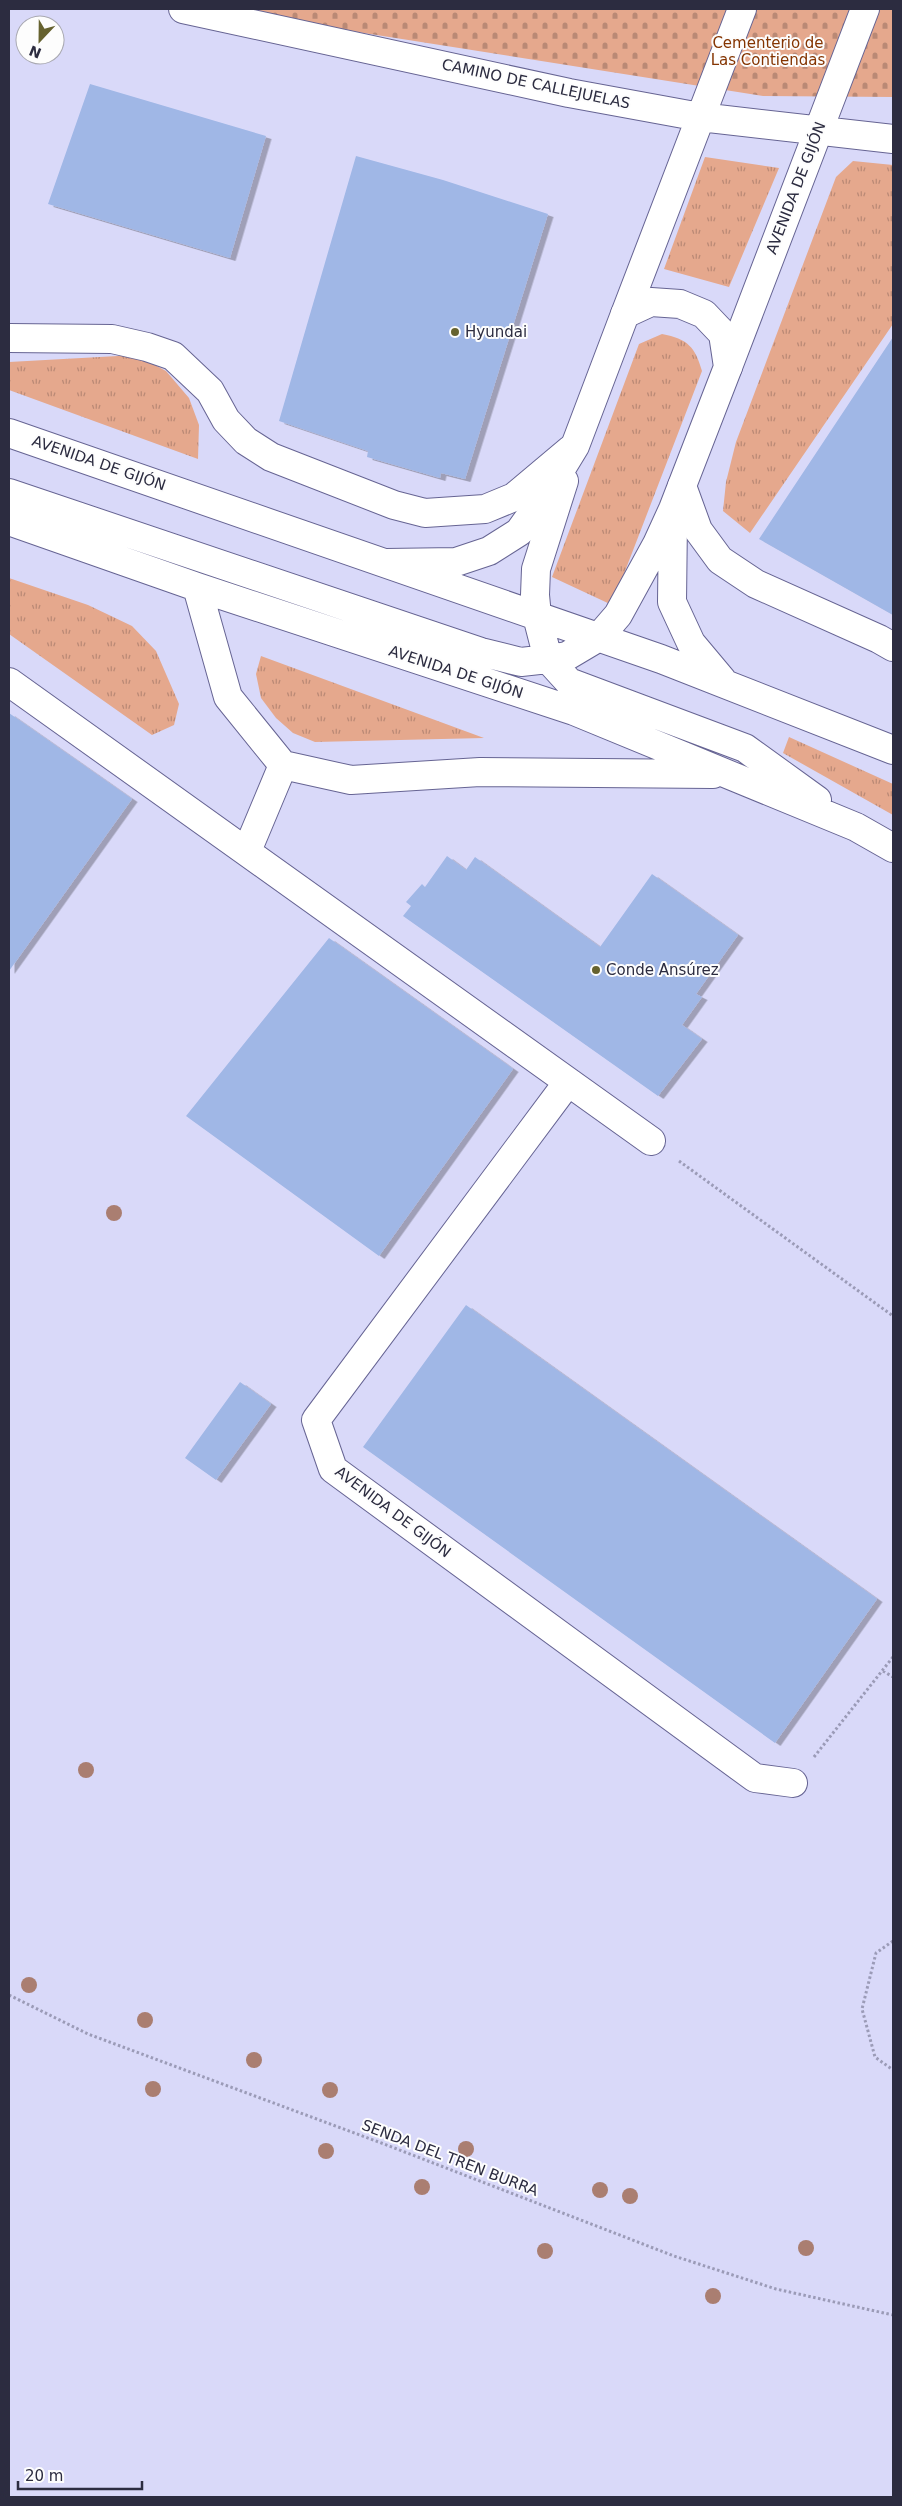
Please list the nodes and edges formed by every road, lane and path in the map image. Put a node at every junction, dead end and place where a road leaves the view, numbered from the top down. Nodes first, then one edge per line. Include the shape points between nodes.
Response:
1 (183, 9) edge
2 (742, 9) edge
3 (861, 18) edge
4 (700, 117) junction
5 (818, 132) junction
6 (893, 139) edge
7 (625, 314) junction
8 (9, 338) edge
9 (728, 366) junction
10 (9, 433) edge
11 (575, 446) junction
12 (9, 493) edge
13 (677, 497) junction
14 (9, 521) edge
15 (386, 563) junction
16 (197, 587) junction
17 (537, 616) junction
18 (599, 637) junction
19 (893, 647) edge
20 (548, 658) junction
21 (9, 682) edge
22 (725, 684) junction
23 (893, 750) edge
24 (283, 765) junction
25 (726, 774) junction
26 (856, 827) junction
27 (893, 848) edge
28 (247, 850) junction
29 (568, 1082) junction
30 (651, 1141) joint
31 (893, 1316) edge
32 (893, 1657) edge
33 (883, 1671) junction
34 (893, 1677) edge
35 (793, 1783) joint
36 (893, 1941) edge
37 (9, 1995) edge
38 (893, 2070) edge
39 (893, 2315) edge

1 - 4 main road, CAMINO DE CALLEJUELAS via 569,93
2 - 4 main road
3 - 5 main road, AVENIDA DE GIJÓN
4 - 5 main road, CAMINO DE CALLEJUELAS
4 - 7 main road
5 - 6 main road, CAMINO DE CALLEJUELAS
5 - 9 main road, AVENIDA DE GIJÓN
7 - 9 main road via 651,302 680,304 704,314 723,334
7 - 11 main road
8 - 11 main road via 112,339 173,356 210,391 226,420 246,441 271,457 394,505 425,513 485,509 514,497
9 - 13 main road, AVENIDA DE GIJÓN
10 - 15 main road, AVENIDA DE GIJÓN
11 - 15 main road via 519,532 489,551 456,562
11 - 17 main road via 536,569
12 - 20 main road via 481,652 521,662
13 - 18 main road via 618,615
13 - 19 main road via 720,560 756,584
13 - 22 main road via 672,602 691,643
14 - 16 main road, AVENIDA DE GIJÓN
15 - 17 main road, AVENIDA DE GIJÓN
16 - 24 main road via 228,697
16 - 25 main road, AVENIDA DE GIJÓN via 574,711
17 - 18 main road, AVENIDA DE GIJÓN
17 - 20 main road
18 - 20 main road via 567,656
18 - 22 main road, AVENIDA DE GIJÓN
20 - 26 main road via 569,682 745,748
21 - 28 main road
22 - 23 main road, AVENIDA DE GIJÓN
24 - 25 main road via 351,780 480,772
24 - 28 main road
25 - 26 main road, AVENIDA DE GIJÓN
26 - 27 main road, AVENIDA DE GIJÓN
28 - 29 main road
29 - 30 main road
29 - 35 main road, AVENIDA DE GIJÓN via 316,1420 333,1470 755,1778
30 - 31 path
32 - 33 path
33 - 34 path
33 - 35 path
36 - 38 path via 876,1953 862,2009 875,2057
37 - 39 path, SENDA DEL TREN BURRA via 88,2034 674,2256 776,2288

